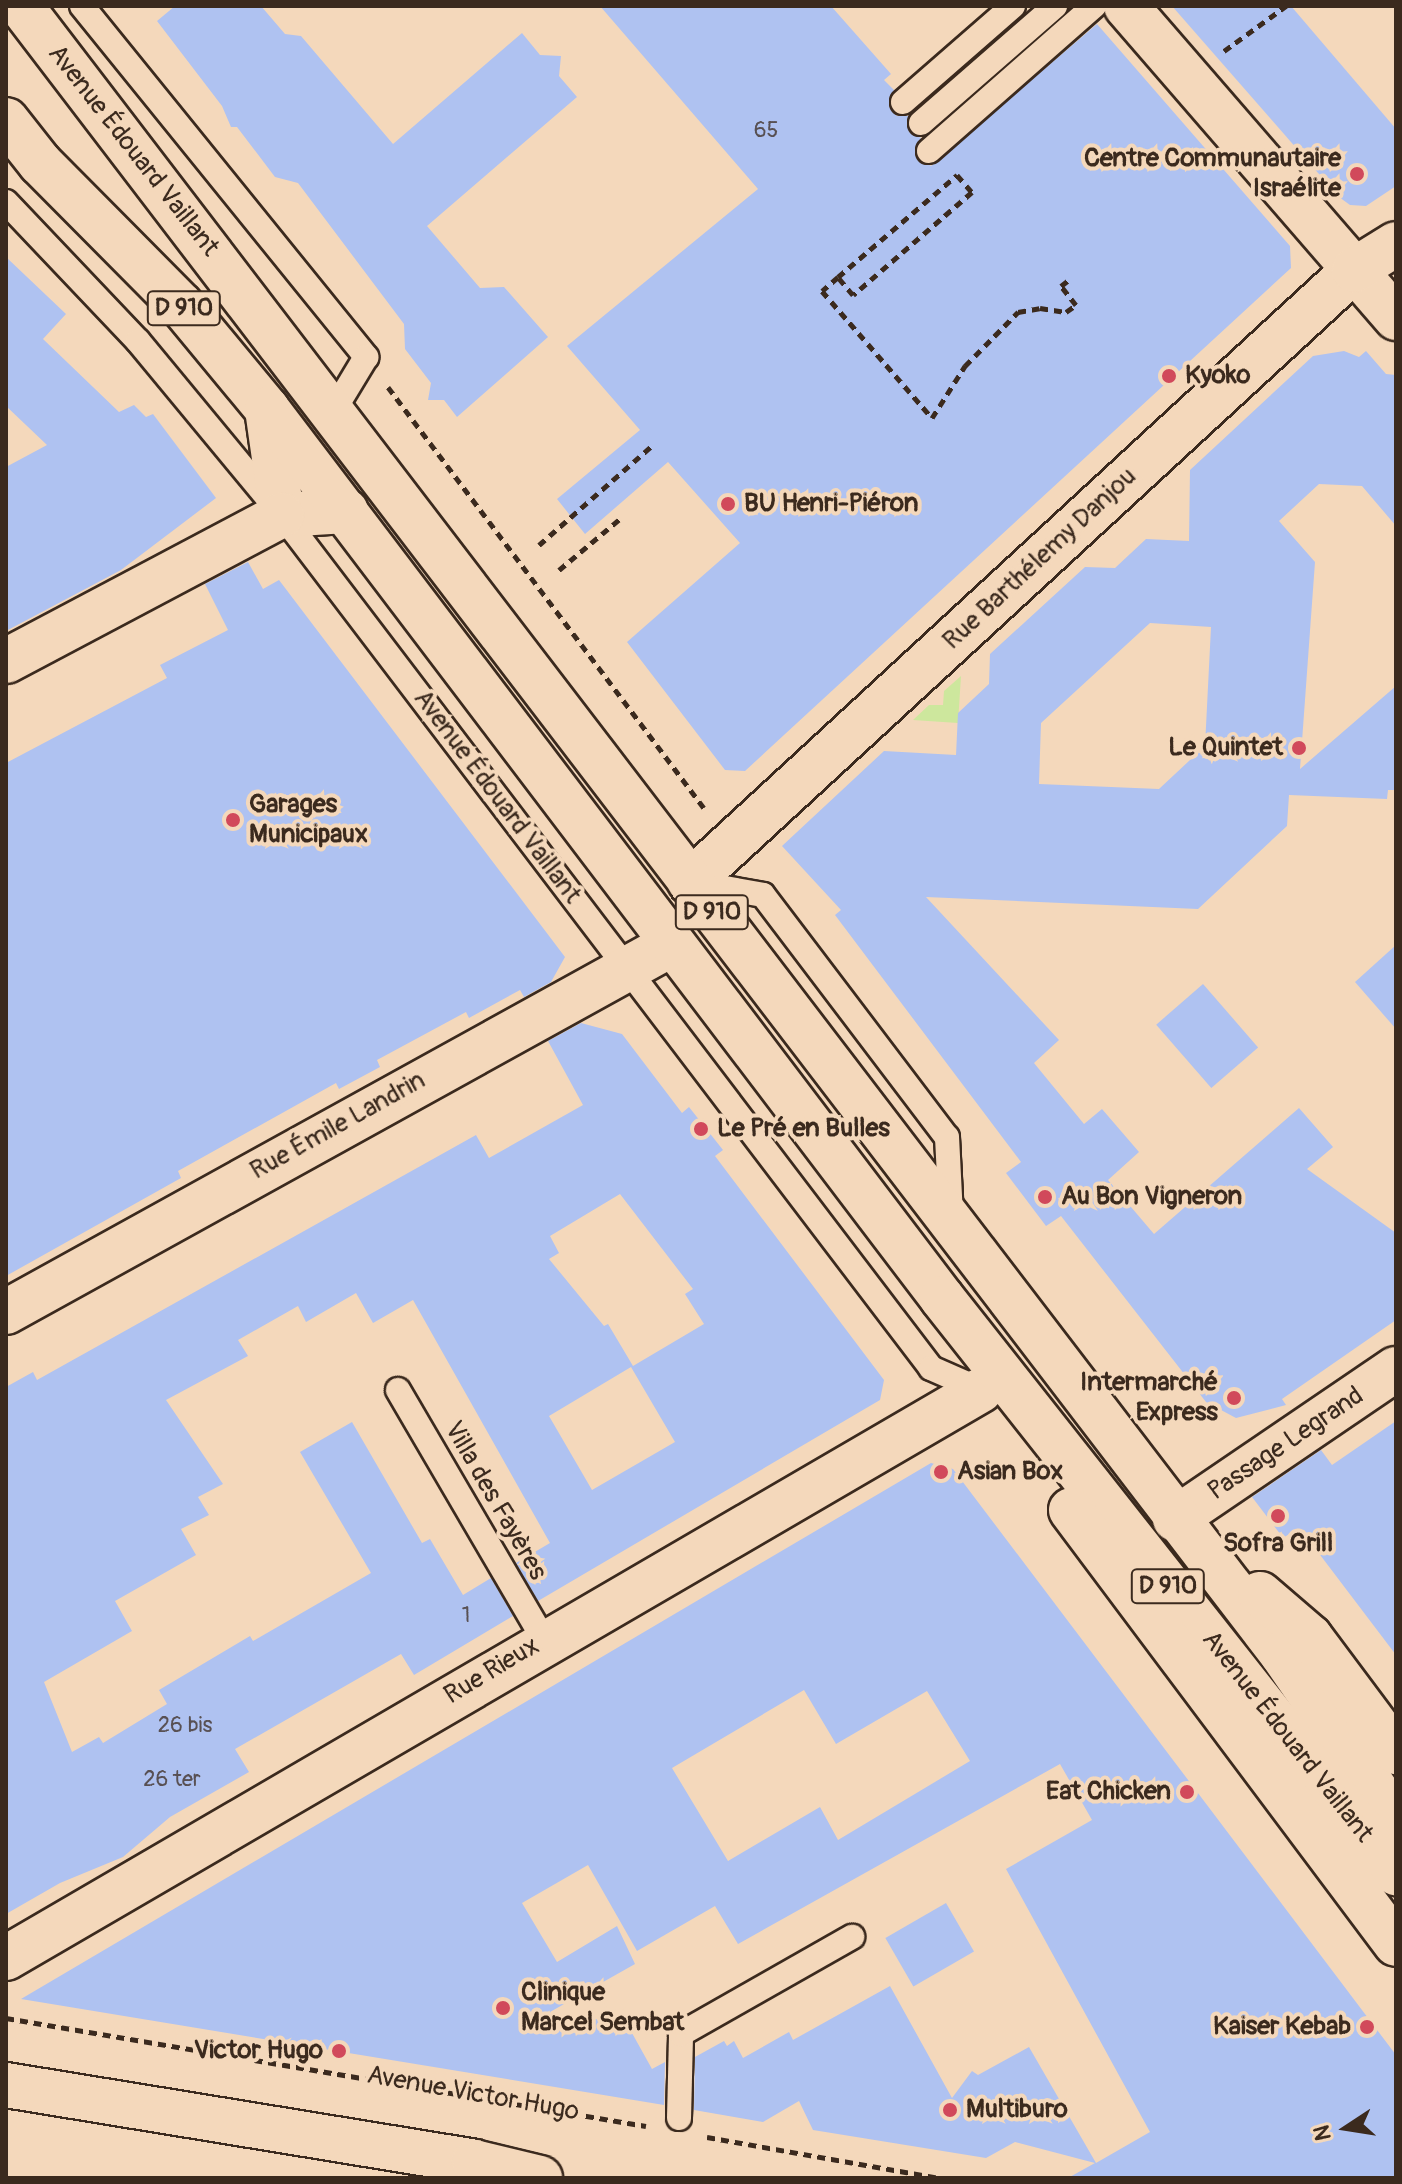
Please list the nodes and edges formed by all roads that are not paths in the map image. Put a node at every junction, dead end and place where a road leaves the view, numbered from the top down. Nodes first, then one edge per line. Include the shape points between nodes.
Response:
1 (21, 6) edge
2 (82, 6) edge
3 (1013, 6) edge
4 (1055, 6) edge
5 (1094, 6) edge
6 (1126, 6) edge
7 (903, 102) dead end
8 (6, 120) edge
9 (921, 123) dead end
10 (929, 151) dead end
11 (6, 202) edge
12 (1396, 244) edge
13 (1354, 270) junction
14 (1396, 318) edge
15 (267, 409) junction
16 (334, 410) junction
17 (346, 511) junction
18 (282, 515) junction
19 (6, 661) edge
20 (690, 882) junction
21 (672, 944) junction
22 (627, 969) junction
23 (942, 1298) junction
24 (6, 1312) edge
25 (1396, 1369) edge
26 (398, 1390) dead end
27 (981, 1390) junction
28 (1175, 1519) junction
29 (544, 1640) junction
30 (1396, 1752) edge
31 (1320, 1780) junction
32 (1396, 1819) edge
33 (1338, 1866) junction
34 (1396, 1873) edge
35 (852, 1937) dead end
36 (1396, 1944) edge
37 (6, 1958) edge
38 (6, 2085) edge
39 (677, 2127) road end
40 (540, 2178) edge

1 - 16 main road, Avenue Édouard Vaillant / D 910
2 - 16 lane, Avenue Édouard Vaillant via 366,357
3 - 7 lane
4 - 9 lane
5 - 10 lane
6 - 13 main road
8 - 15 main road, Avenue Édouard Vaillant / D 910 via 40,163 181,305
11 - 18 lane, Avenue Édouard Vaillant via 138,341
12 - 13 main road, Rue Barthélemy Danjou
13 - 14 main road
13 - 20 main road, Rue Barthélemy Danjou
15 - 17 main road, Avenue Édouard Vaillant / D 910
15 - 18 main road
16 - 20 main road, Avenue Édouard Vaillant / D 910
17 - 18 main road
17 - 21 main road, Avenue Édouard Vaillant / D 910
18 - 19 main road
18 - 22 lane, Avenue Édouard Vaillant
20 - 28 main road, Avenue Édouard Vaillant / D 910
21 - 22 main road, Rue Émile Landrin
21 - 23 main road, Avenue Édouard Vaillant / D 910
22 - 24 main road, Rue Émile Landrin
22 - 27 lane, Avenue Édouard Vaillant via 931,1368
23 - 27 main road, Avenue Édouard Vaillant / D 910
23 - 31 main road, Avenue Édouard Vaillant / D 910
25 - 28 main road, Passage Legrand
26 - 29 lane, Villa des Fayères
27 - 29 main road, Rue Rieux
27 - 33 main road, Avenue Édouard Vaillant / D 910
28 - 30 main road, Avenue Édouard Vaillant / D 910 via 1310,1637
28 - 32 main road, Avenue Édouard Vaillant / D 910 via 1282,1654
29 - 37 main road, Rue Rieux
31 - 33 lane
31 - 34 main road, Avenue Édouard Vaillant / D 910
33 - 36 main road, Avenue Édouard Vaillant / D 910
35 - 39 lane via 681,2034
38 - 40 main road via 474,2162

